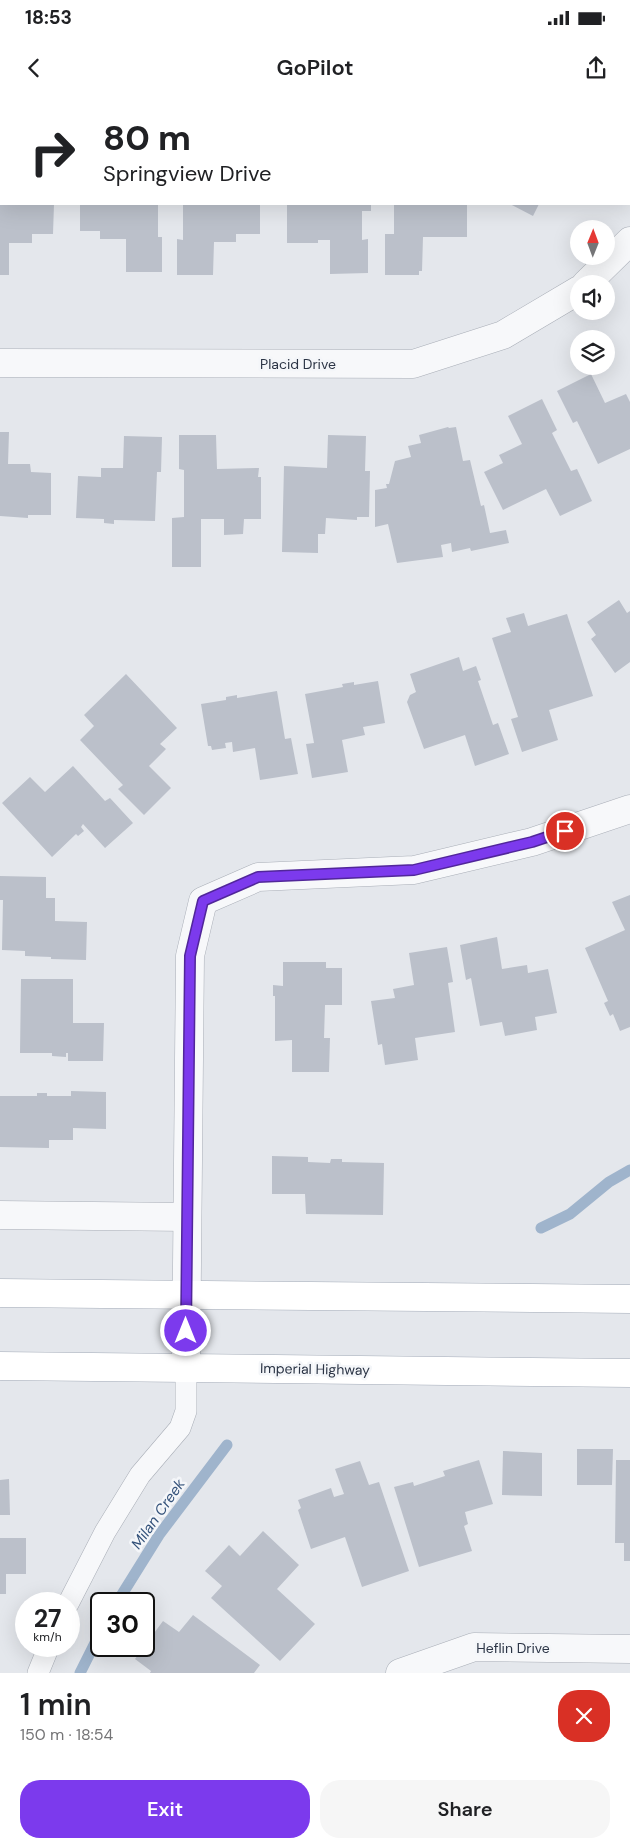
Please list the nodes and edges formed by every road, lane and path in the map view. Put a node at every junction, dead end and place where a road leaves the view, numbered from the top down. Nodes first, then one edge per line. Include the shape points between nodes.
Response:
1 (630, 241) edge
2 (595, 275) edge
3 (570, 295) edge
4 (0, 363) edge
5 (630, 809) edge
6 (0, 1214) edge
7 (187, 1217) junction
8 (0, 1293) edge
9 (186, 1295) junction
10 (630, 1299) edge
11 (0, 1366) edge
12 (186, 1368) junction
13 (630, 1373) edge
14 (74, 1592) edge
15 (630, 1650) edge
16 (45, 1657) edge
17 (38, 1673) edge
18 (400, 1673) edge

1 - 2 street
3 - 4 street, Placid Drive via 503,335 413,364
5 - 7 street via 532,842 414,870 258,877 203,901 190,956
6 - 7 street
7 - 9 street
8 - 9 main road
9 - 10 main road
9 - 12 street
11 - 12 main road, Imperial Highway
12 - 13 main road, Imperial Highway
12 - 14 lane via 186,1410 180,1428 140,1475
15 - 18 street, Heflin Drive via 474,1647
16 - 17 lane

